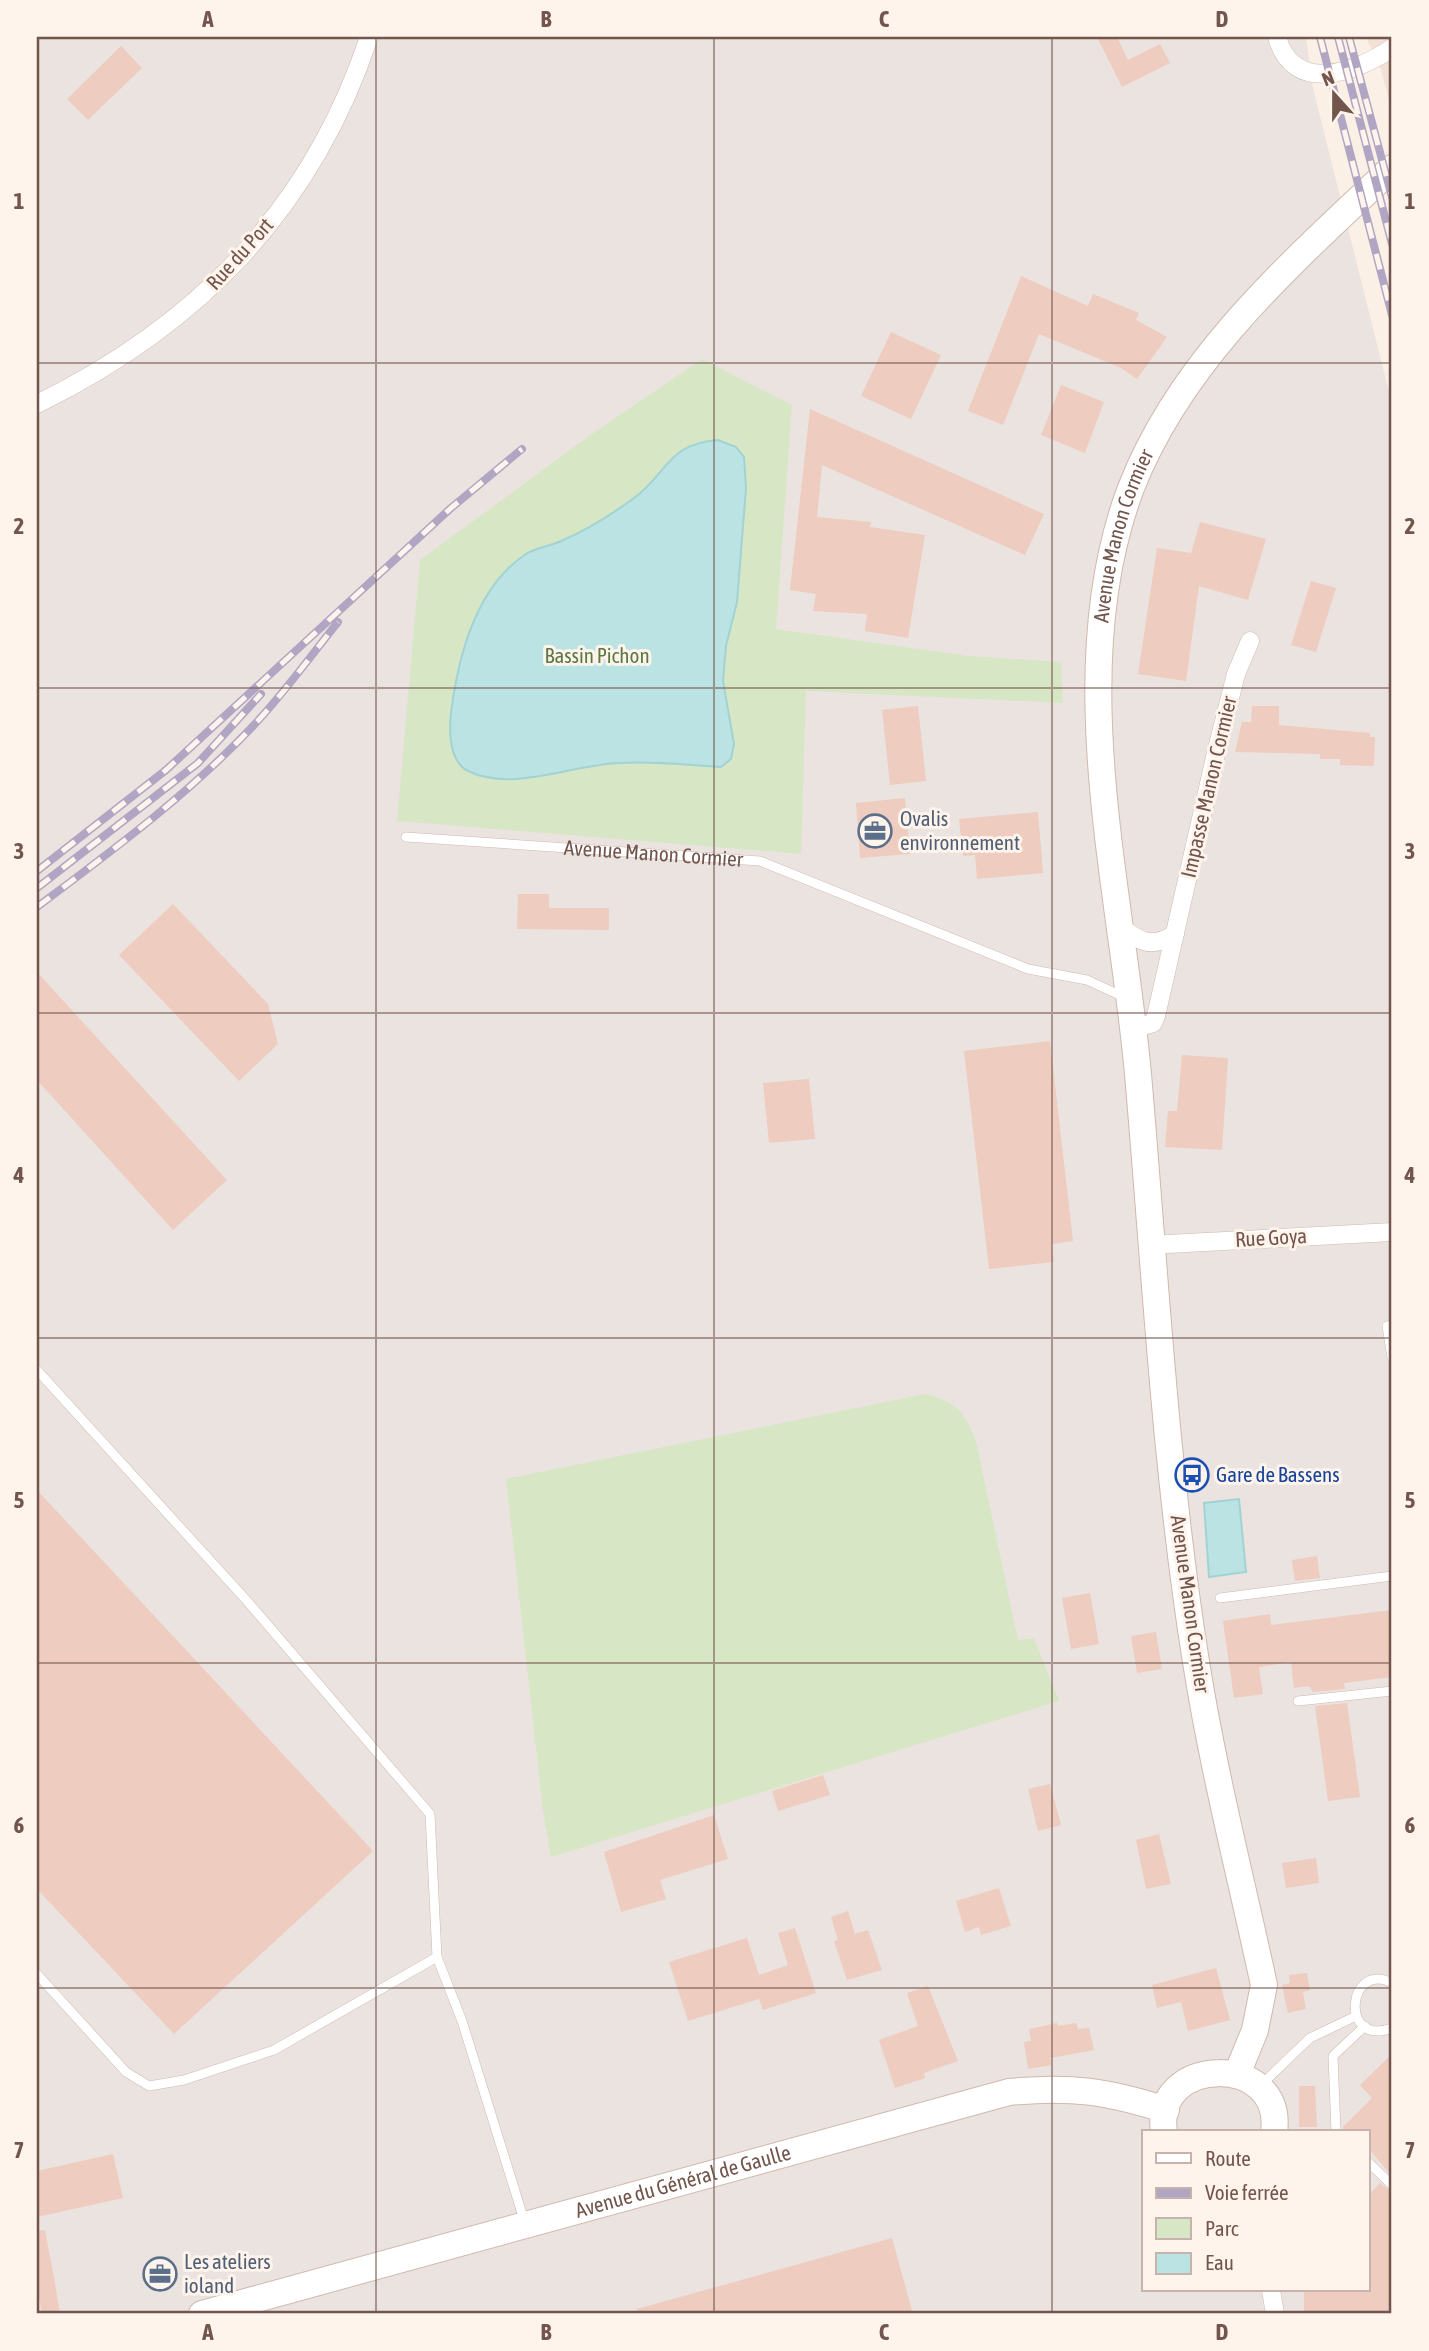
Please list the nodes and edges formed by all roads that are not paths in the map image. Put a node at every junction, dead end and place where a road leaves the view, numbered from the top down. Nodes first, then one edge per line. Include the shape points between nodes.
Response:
1 (369, 37) edge
2 (1277, 37) edge
3 (1392, 48) edge
4 (1392, 168) edge
5 (37, 404) edge
6 (1250, 641) dead end
7 (406, 837) dead end
8 (1120, 926) junction
9 (1175, 934) junction
10 (1129, 999) junction
11 (1132, 1029) junction
12 (1392, 1232) edge
13 (1149, 1245) junction
14 (1392, 1325) edge
15 (1392, 1358) edge
16 (37, 1370) edge
17 (1392, 1576) edge
18 (1220, 1598) dead end
19 (1392, 1691) edge
20 (1298, 1701) dead end
21 (437, 1957) junction
22 (37, 1974) edge
23 (1392, 1983) edge
24 (1356, 2016) junction
25 (1365, 2026) junction
26 (1392, 2028) edge
27 (1247, 2081) junction
28 (1165, 2121) edge
29 (1274, 2130) edge
30 (1336, 2130) edge
31 (1370, 2164) edge
32 (1392, 2185) edge
33 (525, 2225) junction
34 (1270, 2292) edge
35 (202, 2314) edge
36 (1275, 2314) edge

1 - 5 street, Rue du Port via 332,127 294,191 247,252 192,304 132,351
2 - 3 street via 1290,63 1318,75 1377,58
4 - 8 street, Avenue Manon Cormier via 1276,278 1224,336 1151,446 1119,524 1101,640 1099,708
6 - 9 street, Impasse Manon Cormier via 1236,674
7 - 10 lane, Avenue Manon Cormier via 760,861 1028,969 1087,980
8 - 9 street via 1137,940 1152,944
8 - 10 street, Avenue Manon Cormier
9 - 11 street, Impasse Manon Cormier via 1153,1023
10 - 11 street, Avenue Manon Cormier
11 - 13 street, Avenue Manon Cormier
12 - 13 street, Rue Goya
13 - 27 street, Avenue Manon Cormier via 1197,1668 1264,1985
14 - 15 lane via 1387,1326
16 - 21 lane via 248,1602 430,1814
17 - 18 lane
19 - 20 lane
21 - 22 lane via 274,2050 184,2080 149,2086 126,2072
21 - 33 lane
23 - 24 lane via 1379,1980 1363,1986 1354,2000
24 - 25 lane
24 - 27 lane via 1310,2038
25 - 26 lane via 1376,2031
25 - 30 lane via 1333,2056
27 - 28 street via 1219,2071 1202,2074 1174,2094
27 - 29 street via 1272,2110
28 - 33 street, Avenue du Général de Gaulle via 1121,2096 1059,2087 1009,2092
31 - 32 lane
33 - 35 street, Avenue du Général de Gaulle
34 - 36 street

